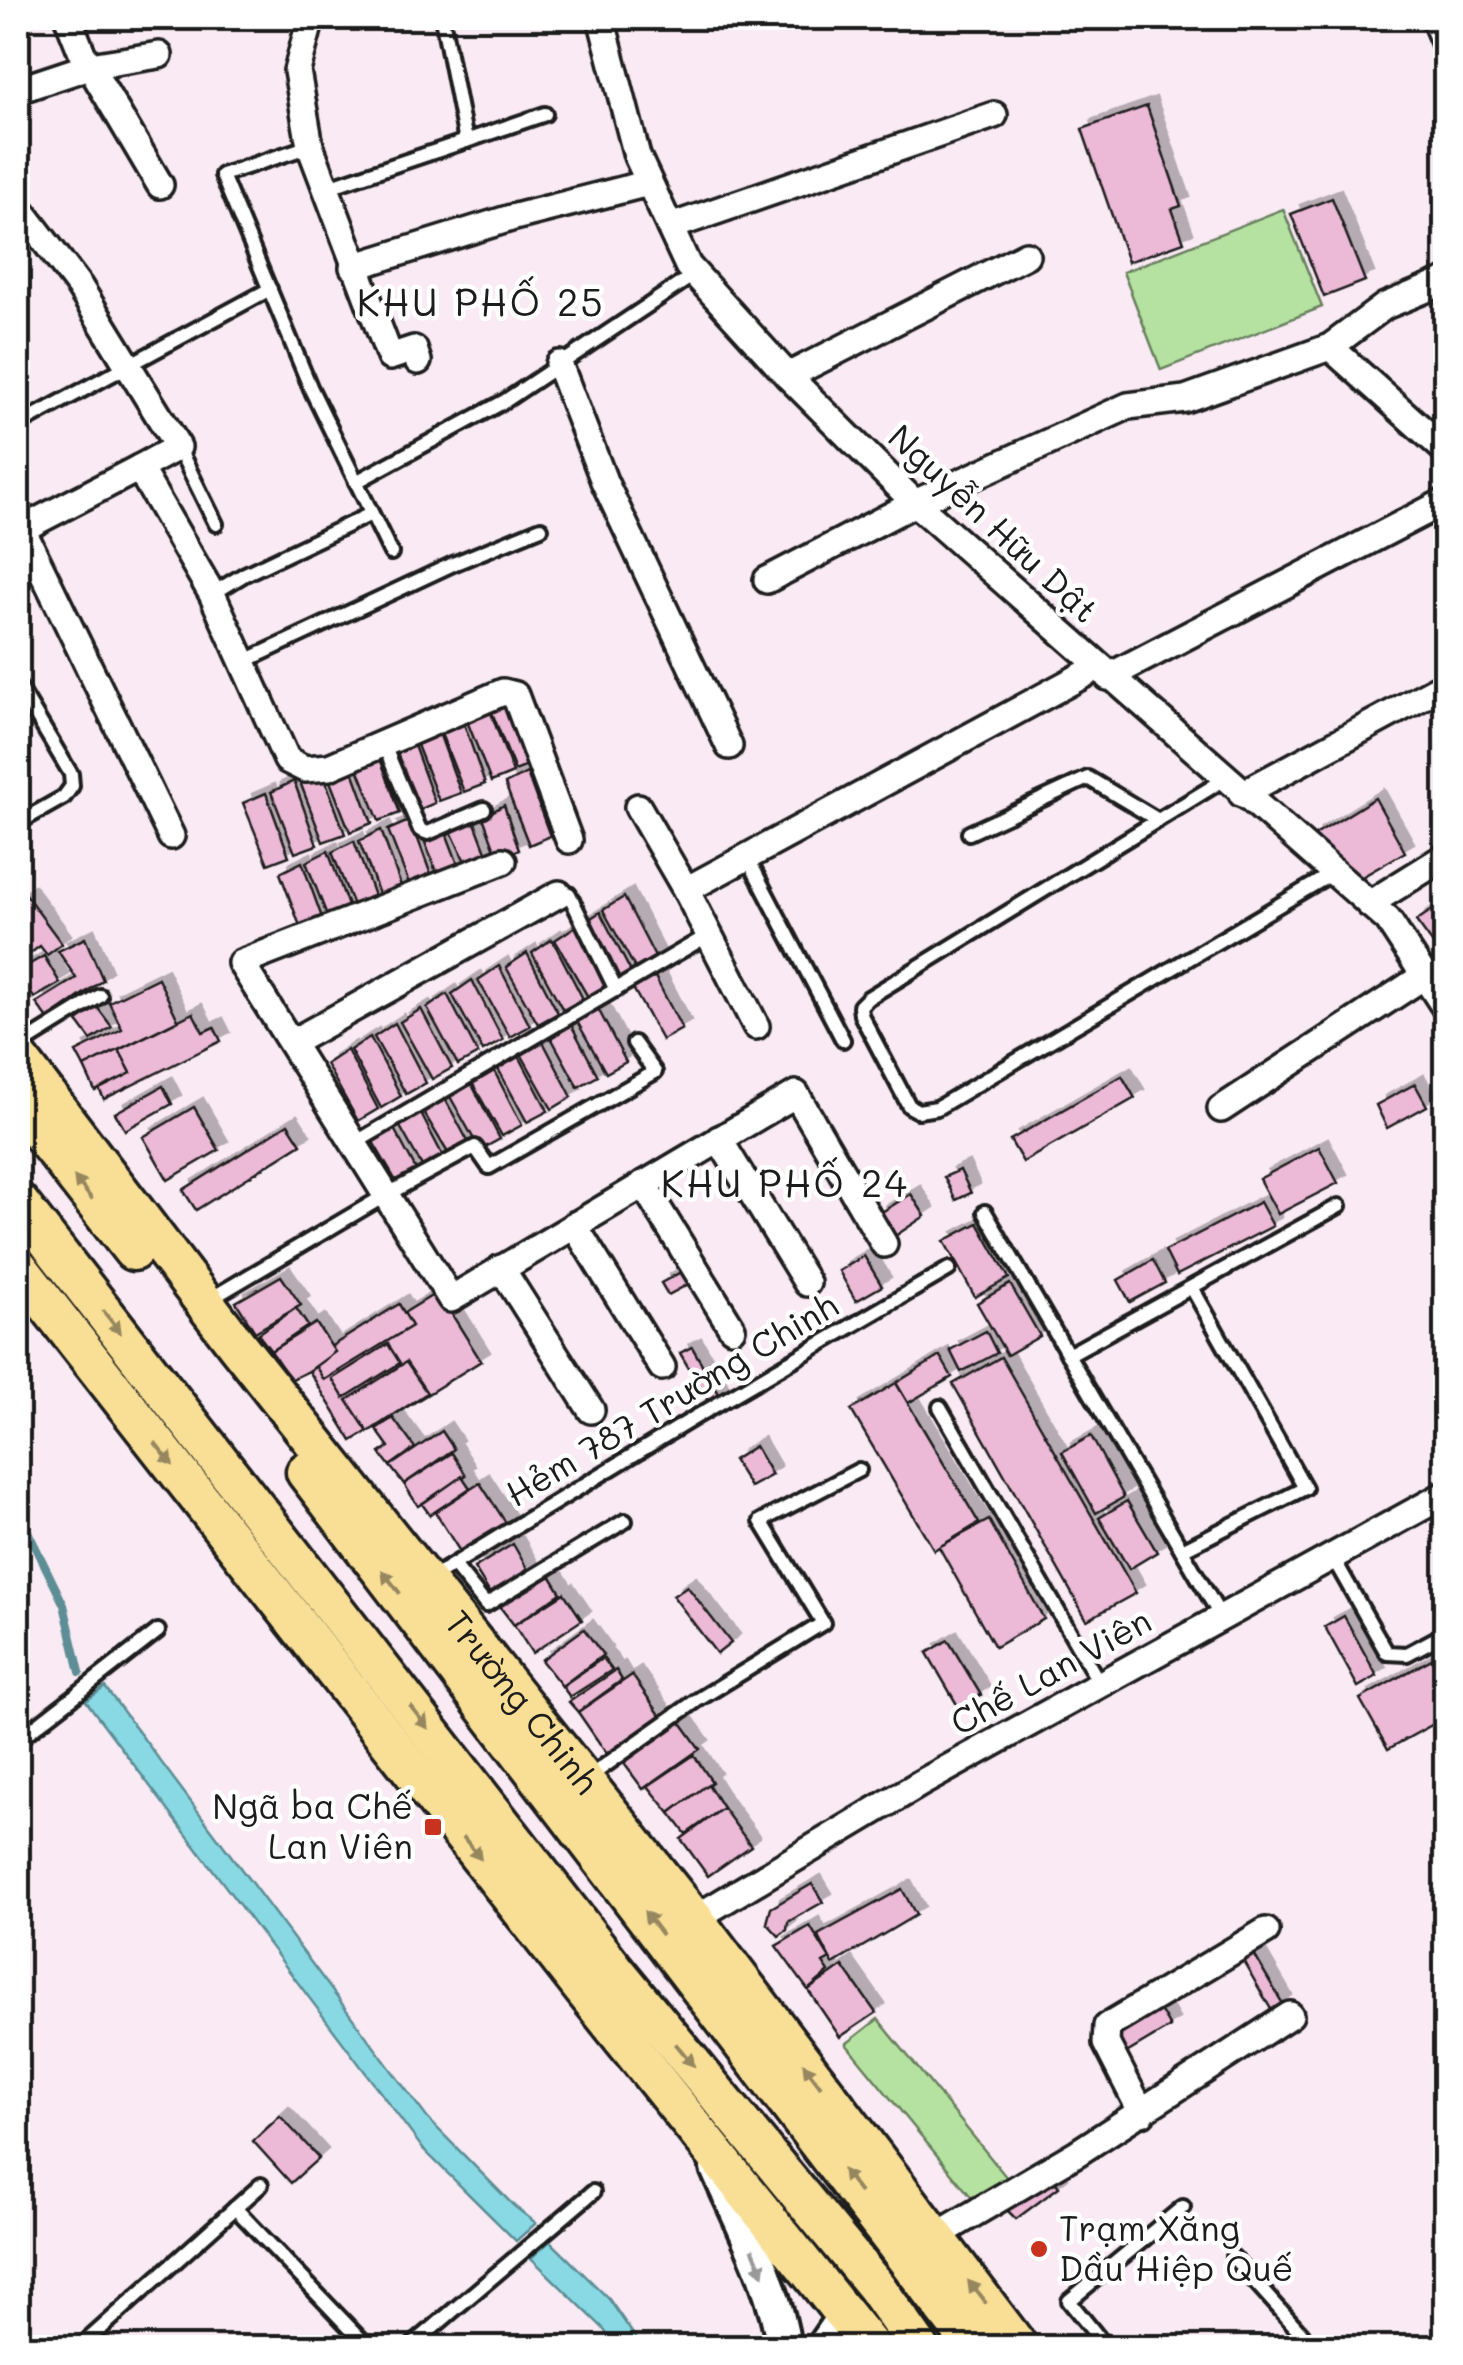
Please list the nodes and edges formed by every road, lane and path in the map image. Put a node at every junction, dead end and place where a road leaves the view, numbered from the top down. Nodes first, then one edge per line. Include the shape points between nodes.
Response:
1 (68, 18) edge
2 (311, 18) edge
3 (442, 18) edge
4 (601, 18) edge
5 (1434, 18) edge
6 (1446, 46) edge
7 (158, 54) dead end
8 (90, 66) junction
9 (18, 90) edge
10 (545, 114) dead end
11 (994, 115) dead end
12 (466, 140) junction
13 (310, 146) junction
14 (650, 184) junction
15 (160, 185) dead end
16 (324, 188) junction
17 (18, 206) edge
18 (670, 227) junction
19 (1026, 255) dead end
20 (354, 267) junction
21 (695, 274) junction
22 (1442, 288) edge
23 (270, 290) junction
24 (1330, 348) junction
25 (418, 362) dead end
26 (128, 364) junction
27 (559, 364) junction
28 (788, 376) junction
29 (18, 425) edge
30 (178, 447) junction
31 (1446, 451) edge
32 (139, 468) junction
33 (356, 482) junction
34 (1446, 502) edge
35 (914, 504) junction
36 (372, 514) junction
37 (216, 524) dead end
38 (541, 528) dead end
39 (20, 530) edge
40 (390, 553) dead end
41 (768, 580) dead end
42 (212, 594) junction
43 (243, 662) junction
44 (1103, 672) junction
45 (1446, 684) edge
46 (18, 685) edge
47 (383, 743) junction
48 (729, 746) dead end
49 (1234, 787) junction
50 (638, 807) dead end
51 (484, 810) dead end
52 (1158, 820) junction
53 (18, 823) edge
54 (969, 833) dead end
55 (171, 836) dead end
56 (569, 840) dead end
57 (1446, 856) edge
58 (747, 857) junction
59 (503, 861) dead end
60 (1333, 873) junction
61 (686, 890) junction
62 (560, 894) joint
63 (1370, 904) junction
64 (710, 934) junction
65 (1424, 976) junction
66 (616, 990) junction
67 (100, 996) dead end
68 (1446, 1009) edge
69 (756, 1026) dead end
70 (843, 1040) dead end
71 (294, 1042) junction
72 (634, 1043) dead end
73 (18, 1047) edge
74 (18, 1058) edge
75 (18, 1104) edge
76 (1221, 1108) dead end
77 (719, 1139) junction
78 (355, 1143) junction
79 (643, 1184) junction
80 (386, 1195) junction
81 (1339, 1206) dead end
82 (24, 1210) edge
83 (985, 1212) dead end
84 (574, 1225) junction
85 (884, 1244) dead end
86 (502, 1268) junction
87 (949, 1269) dead end
88 (26, 1277) edge
89 (807, 1283) dead end
90 (1192, 1288) junction
91 (205, 1302) junction
92 (732, 1328) dead end
93 (1068, 1355) junction
94 (662, 1366) dead end
95 (940, 1407) dead end
96 (591, 1410) dead end
97 (859, 1470) dead end
98 (1446, 1494) edge
99 (625, 1521) dead end
100 (1182, 1550) junction
101 (1332, 1556) junction
102 (440, 1573) junction
103 (1221, 1618) junction
104 (158, 1630) dead end
105 (1446, 1633) edge
106 (1100, 1684) junction
107 (18, 1740) edge
108 (584, 1781) junction
109 (694, 1919) junction
110 (1266, 1932) dead end
111 (1290, 2015) dead end
112 (1142, 2113) junction
113 (704, 2141) junction
114 (261, 2185) dead end
115 (593, 2192) dead end
116 (1184, 2206) dead end
117 (235, 2208) junction
118 (922, 2247) junction
119 (1233, 2256) dead end
120 (876, 2288) junction
121 (844, 2316) junction
122 (79, 2348) edge
123 (368, 2348) edge
124 (409, 2348) edge
125 (784, 2348) edge
126 (822, 2348) edge
127 (871, 2348) edge
128 (919, 2348) edge
129 (975, 2348) edge
130 (1020, 2348) edge
131 (1107, 2348) edge
132 (1308, 2348) edge

1 - 8 street
2 - 13 street via 297,71
3 - 12 lane
4 - 14 street, Nguyễn Hữu Dật
5 - 6 street
7 - 8 street
8 - 9 street
8 - 15 street
10 - 12 lane
11 - 18 street
12 - 16 lane
13 - 16 street
13 - 23 lane via 222,175
14 - 18 street, Nguyễn Hữu Dật
14 - 20 street
16 - 20 street
17 - 26 street
18 - 21 street, Nguyễn Hữu Dật
19 - 28 street
20 - 25 street via 390,357 414,349
21 - 27 lane
21 - 28 street, Nguyễn Hữu Dật
22 - 24 street via 1385,306
23 - 26 lane
23 - 33 lane
24 - 31 street
24 - 35 street via 1185,399 1128,406
26 - 29 lane
26 - 30 street
27 - 33 lane via 505,402
27 - 48 street via 604,481
28 - 35 street, Nguyễn Hữu Dật
30 - 32 street
30 - 37 lane
32 - 39 street
32 - 42 street
33 - 36 lane
34 - 44 street
35 - 41 street
35 - 44 street, Nguyễn Hữu Dật
36 - 40 lane
36 - 42 lane
38 - 43 lane
39 - 55 street
42 - 43 street
43 - 47 street via 287,760 305,769 329,766
44 - 49 street, Nguyễn Hữu Dật
44 - 58 street
45 - 49 street
46 - 53 lane via 72,786
47 - 51 lane via 420,830 428,834
47 - 56 street via 503,692 515,694
49 - 52 lane
49 - 60 street, Nguyễn Hữu Dật
50 - 61 street
52 - 54 lane via 1088,778
52 - 60 lane via 860,1006 909,1106 918,1112 937,1108
57 - 63 street
58 - 61 street
58 - 70 lane
59 - 71 street via 241,963
60 - 63 street, Nguyễn Hữu Dật
61 - 64 street
62 - 66 lane via 569,894
62 - 71 street
63 - 65 street, Nguyễn Hữu Dật
64 - 66 lane
64 - 69 street
65 - 68 street, Nguyễn Hữu Dật
65 - 76 street
66 - 78 lane
67 - 73 lane
71 - 78 street
72 - 80 lane via 655,1072 489,1167 475,1146
74 - 91 main road, Trường Chinh
118 -> 75 main road, Trường Chinh
77 - 79 street
77 - 85 street via 796,1094
77 - 89 street
78 - 80 street
79 - 84 street
79 - 92 street
80 - 86 street via 451,1299
80 - 91 lane
81 - 90 lane
82 - 88 main road
82 -> 120 main road via 614,1970
83 - 93 lane
84 - 86 street
84 - 94 street
86 - 96 street
87 - 102 lane, Hẻm 787 Trường Chinh
88 -> 113 main road
90 - 93 lane
90 - 100 lane via 1304,1488
91 - 102 main road, Trường Chinh
93 - 100 lane
95 - 106 lane
97 - 108 lane via 760,1521 823,1623
98 - 101 street, Chế Lan Viên
99 - 102 lane via 486,1605
100 - 103 lane
101 - 103 street, Chế Lan Viên
101 - 105 lane via 1388,1653 1407,1654
102 - 108 main road, Trường Chinh
103 - 106 street, Chế Lan Viên
104 - 107 lane
106 - 109 street, Chế Lan Viên
108 - 109 main road, Trường Chinh
118 -> 109 main road, Trường Chinh
110 - 112 street via 1107,2026 1106,2043
111 - 112 street
112 - 118 street
113 - 121 main road
113 -> 125 street via 764,2274
114 - 117 lane
115 - 124 lane
116 - 131 lane via 1069,2300
117 - 122 lane
117 - 123 lane
118 - 120 main road
118 - 129 main road, Trường Chinh
130 -> 118 main road, Trường Chinh
119 - 132 lane
120 - 121 main road
120 - 128 main road
121 - 126 street
121 - 127 main road

